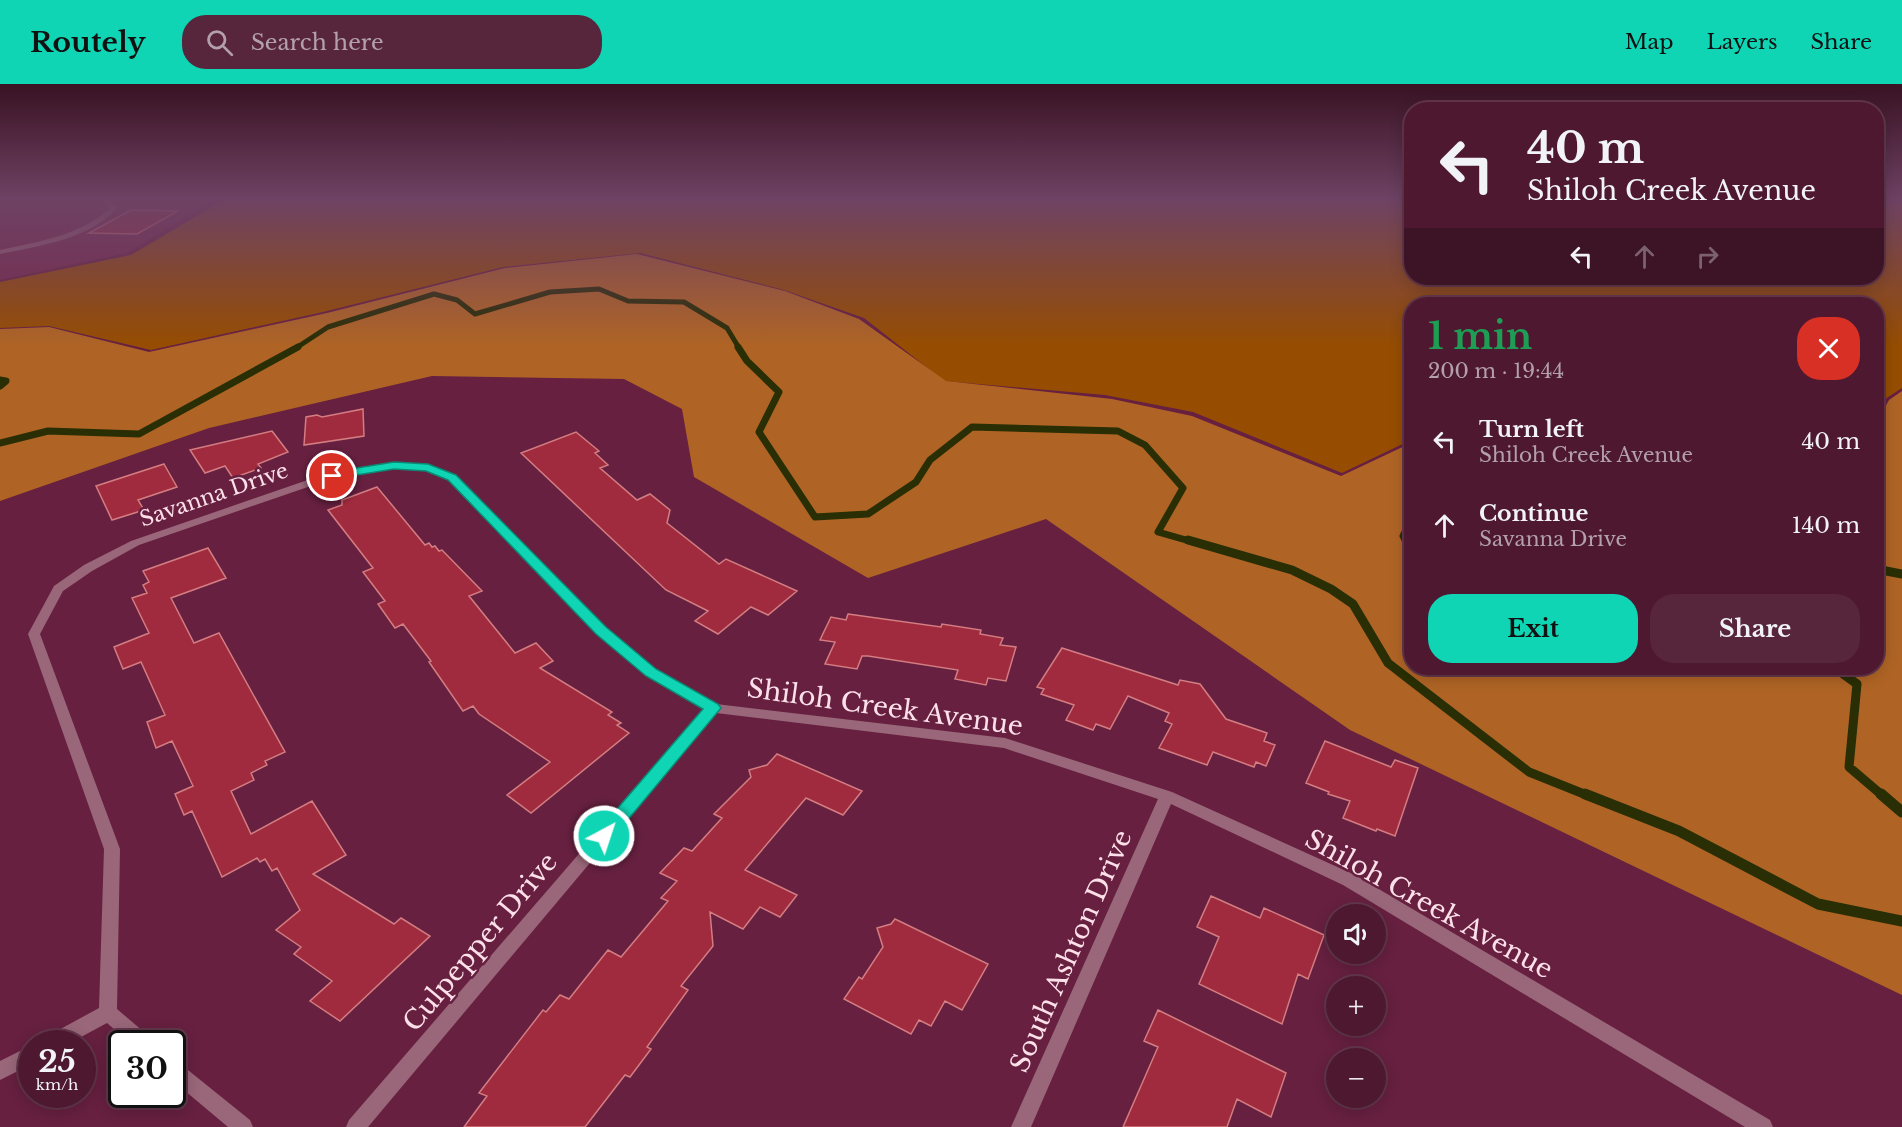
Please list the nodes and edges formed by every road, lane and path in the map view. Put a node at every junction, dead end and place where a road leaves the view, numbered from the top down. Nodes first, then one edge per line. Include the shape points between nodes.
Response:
1 (394, 466) joint
2 (713, 708) junction
3 (1167, 796) junction
4 (108, 1012) junction
5 (75, 1030) edge
6 (129, 1030) edge
7 (18, 1061) edge
8 (0, 1071) edge
9 (186, 1080) edge
10 (243, 1127) edge
11 (356, 1127) edge
12 (1022, 1127) edge
13 (1763, 1127) edge

1 - 2 street, Shiloh Creek Avenue via 428,468 452,478 601,631 651,672
1 - 4 street, Savanna Drive via 332,476 135,543 58,589 34,634 112,849
2 - 3 street, Shiloh Creek Avenue via 1005,743
2 - 11 street, Culpepper Drive
3 - 12 street, South Ashton Drive
3 - 13 street, Shiloh Creek Avenue via 1349,880
4 - 5 street
4 - 6 street
7 - 8 street
9 - 10 street

